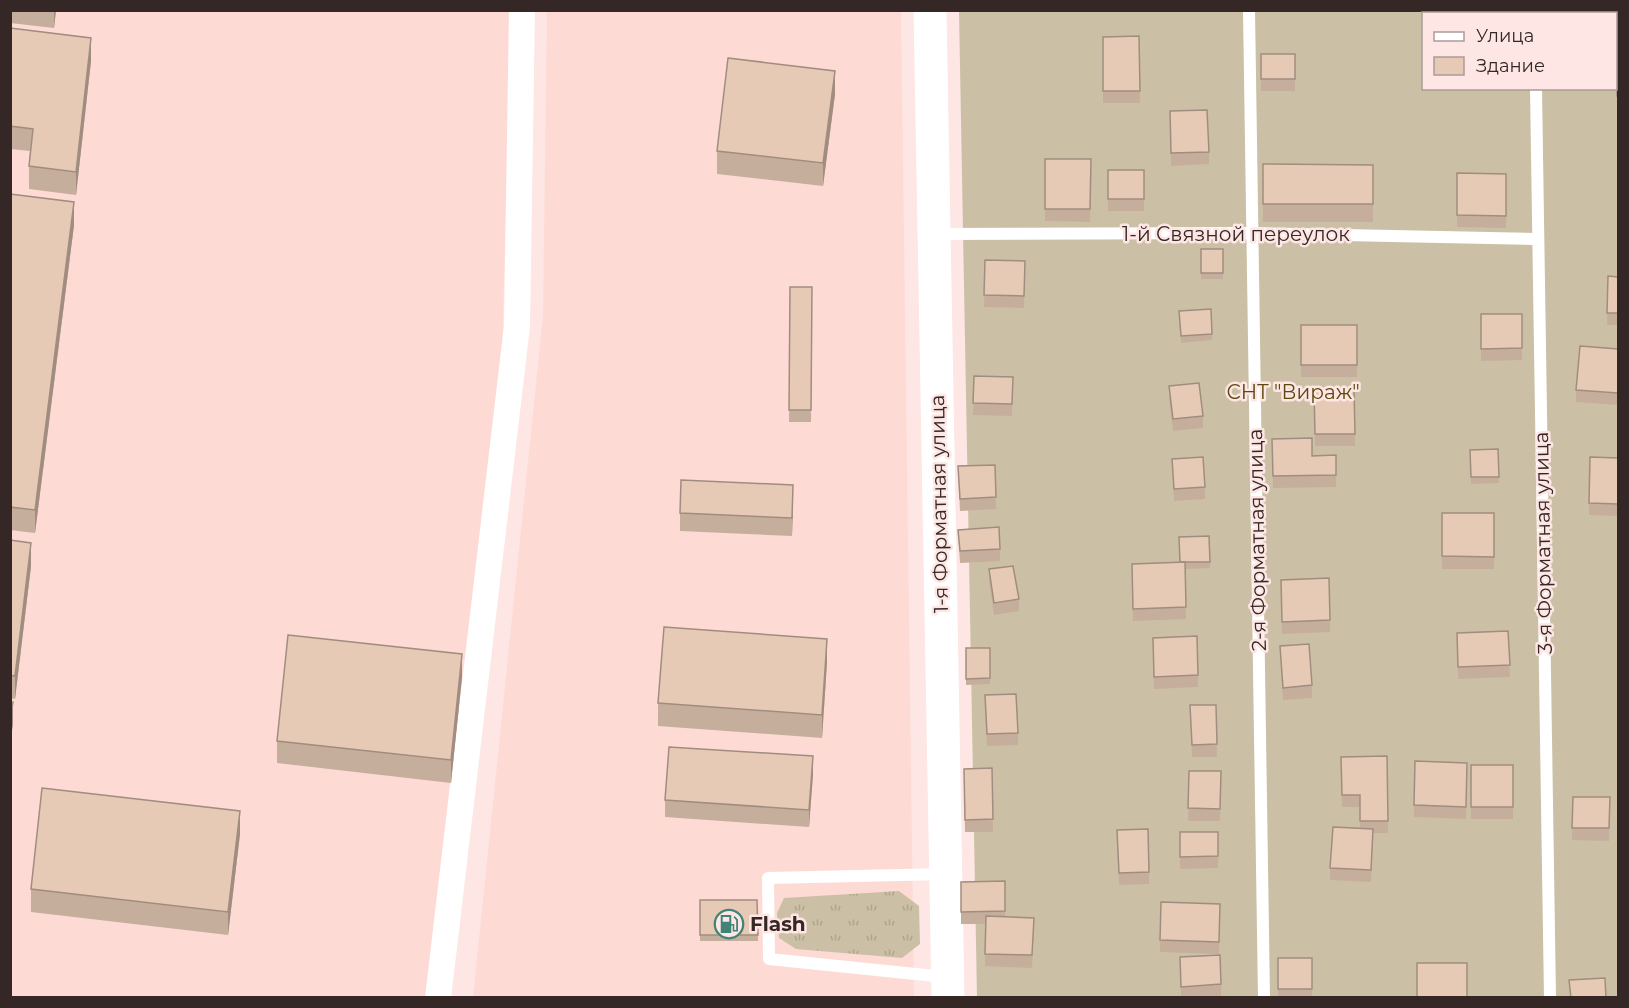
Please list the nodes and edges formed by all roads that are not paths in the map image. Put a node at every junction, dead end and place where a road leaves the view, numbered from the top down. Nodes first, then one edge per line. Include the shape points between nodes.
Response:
1 (522, 10) edge
2 (930, 10) edge
3 (1249, 10) edge
4 (1536, 90) edge
5 (1252, 233) junction
6 (934, 234) junction
7 (1538, 239) junction
8 (946, 874) junction
9 (948, 987) edge
10 (438, 998) edge
11 (1264, 998) edge
12 (1550, 998) edge

1 - 10 street via 517,326
2 - 6 street, 1-я Форматная улица
3 - 5 lane, 2-я Форматная улица
4 - 7 lane, 3-я Форматная улица
5 - 6 lane, 1-й Связной переулок
5 - 7 lane, 1-й Связной переулок
5 - 11 lane, 2-я Форматная улица
6 - 8 street, 1-я Форматная улица
7 - 12 lane, 3-я Форматная улица
8 - 9 street, 1-я Форматная улица
8 - 9 lane via 768,878 769,959

